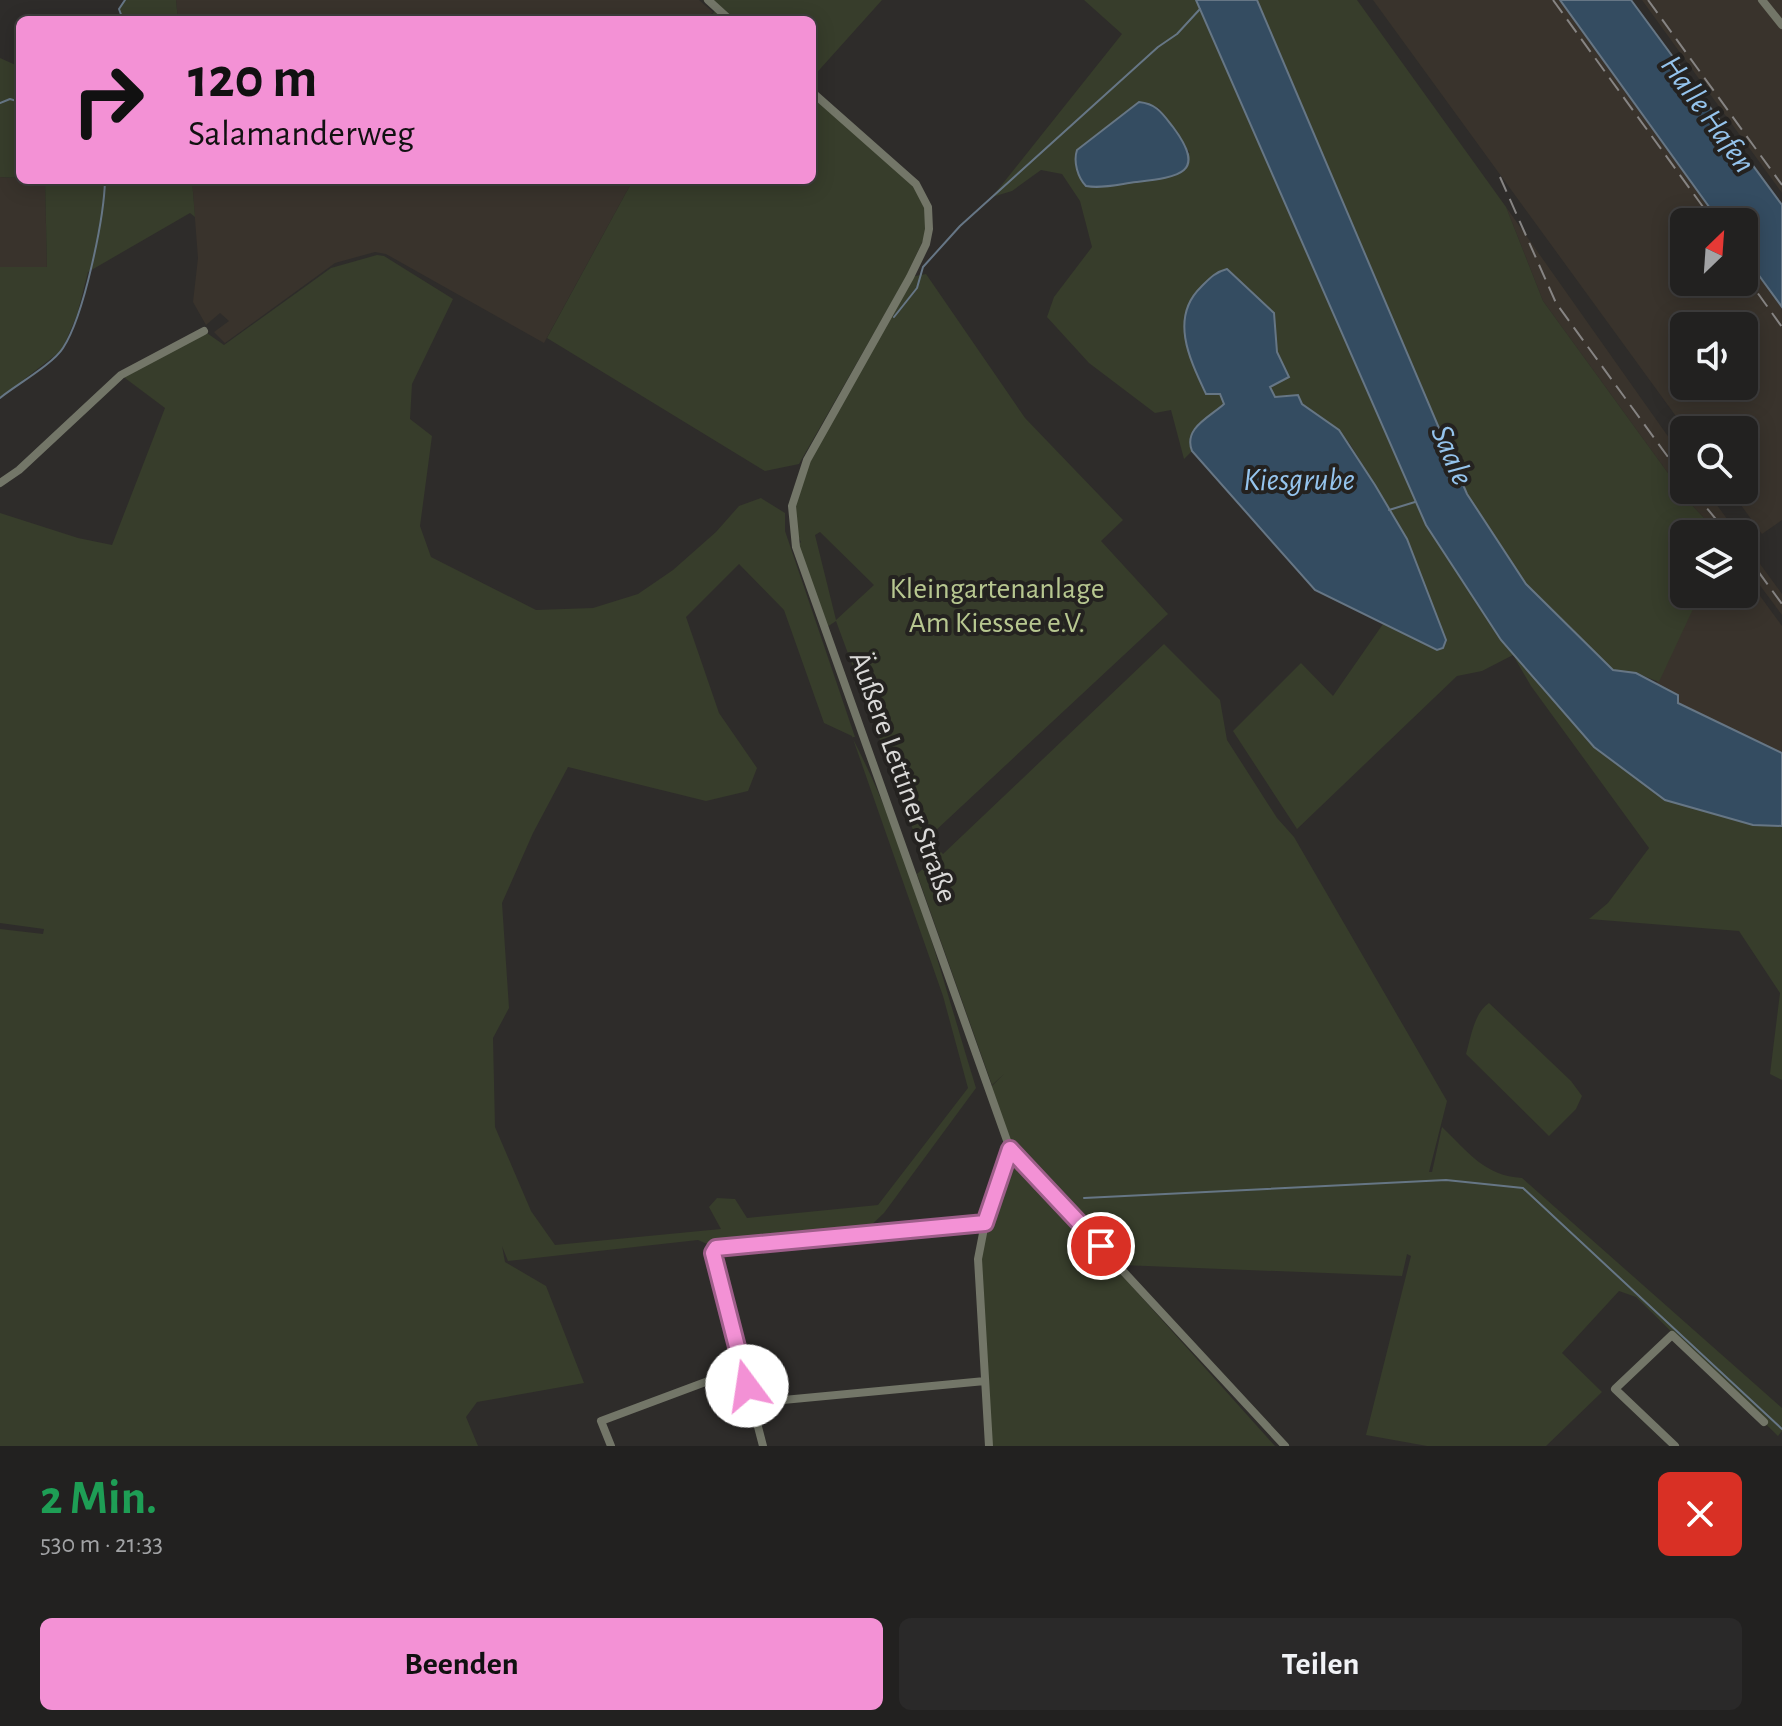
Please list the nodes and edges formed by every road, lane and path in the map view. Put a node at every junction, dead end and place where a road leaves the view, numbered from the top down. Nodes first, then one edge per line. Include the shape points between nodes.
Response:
1 (708, 0) edge
2 (1762, 0) edge
3 (726, 16) edge
4 (1782, 25) edge
5 (816, 96) edge
6 (204, 331) dead end
7 (0, 483) edge
8 (1010, 1149) junction
9 (985, 1223) junction
10 (743, 1368) junction
11 (985, 1381) junction
12 (752, 1403) junction
13 (1764, 1422) dead end
14 (611, 1446) edge
15 (763, 1446) edge
16 (989, 1446) edge
17 (1285, 1446) edge
18 (1675, 1446) edge

1 - 3 street
2 - 4 street
5 - 8 street, Äußere Lettiner Straße via 916,184 928,207 929,229 910,277 807,460 792,506 792,534
6 - 7 street via 121,375
8 - 9 street
8 - 17 street, Äußere Lettiner Straße
9 - 10 street via 716,1248 713,1253
9 - 11 street via 978,1259
10 - 12 street
10 - 14 street via 601,1421
11 - 12 street
11 - 16 street
12 - 15 street
13 - 18 street via 1672,1335 1615,1389

